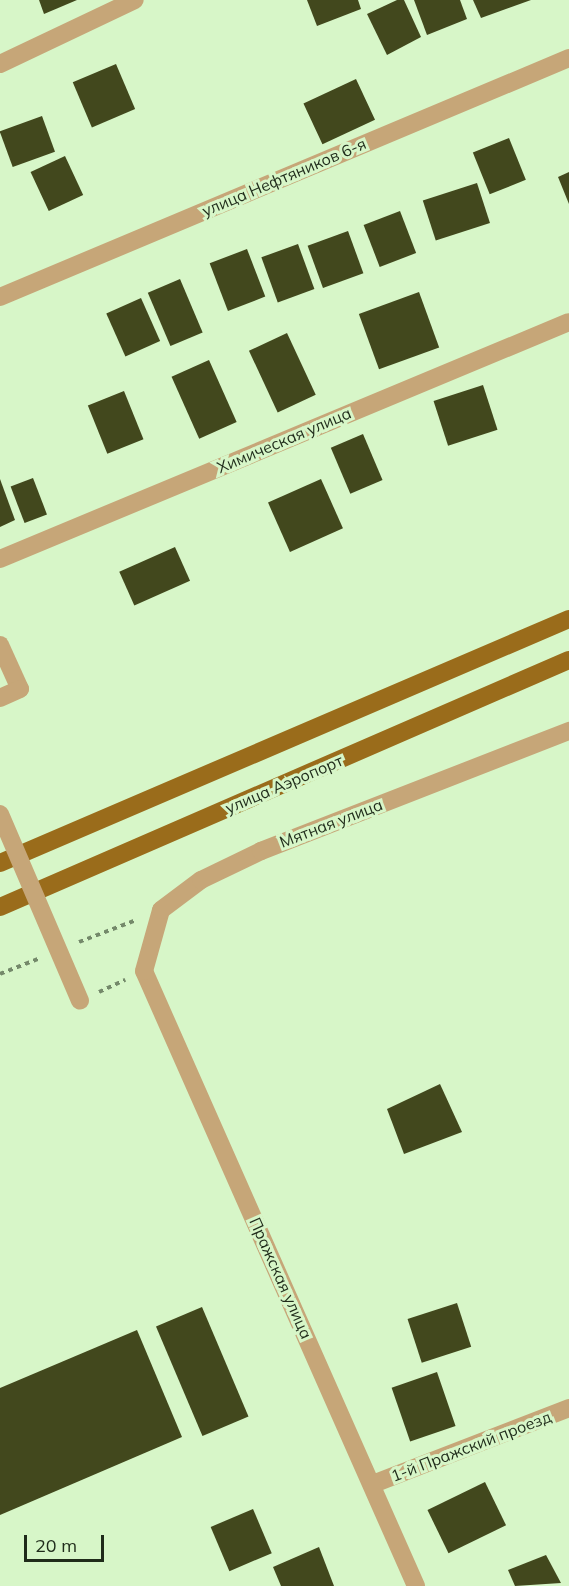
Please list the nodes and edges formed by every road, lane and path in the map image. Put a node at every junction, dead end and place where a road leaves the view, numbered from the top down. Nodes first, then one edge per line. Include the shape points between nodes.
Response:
1 (135, 0) edge
2 (569, 58) edge
3 (0, 64) edge
4 (0, 297) edge
5 (569, 322) edge
6 (0, 559) edge
7 (569, 619) edge
8 (0, 645) edge
9 (569, 660) edge
10 (0, 698) edge
11 (569, 731) edge
12 (0, 814) edge
13 (0, 863) edge
14 (0, 907) edge
15 (144, 971) junction
16 (80, 1001) joint
17 (569, 1408) edge
18 (373, 1484) junction
19 (411, 1584) edge

1 - 3 street
2 - 4 street, улица Нефтяников 6-я
5 - 6 street, Химическая улица
7 - 13 main road
8 - 10 street via 20,689
9 - 14 main road, улица Аэропорт
11 - 15 street, Мятная улица via 261,851 201,880 161,910
12 - 16 street, bridge
15 - 16 path
15 - 18 street, Пражская улица
17 - 18 street, 1-й Пражский проезд
18 - 19 street, Пражская улица

